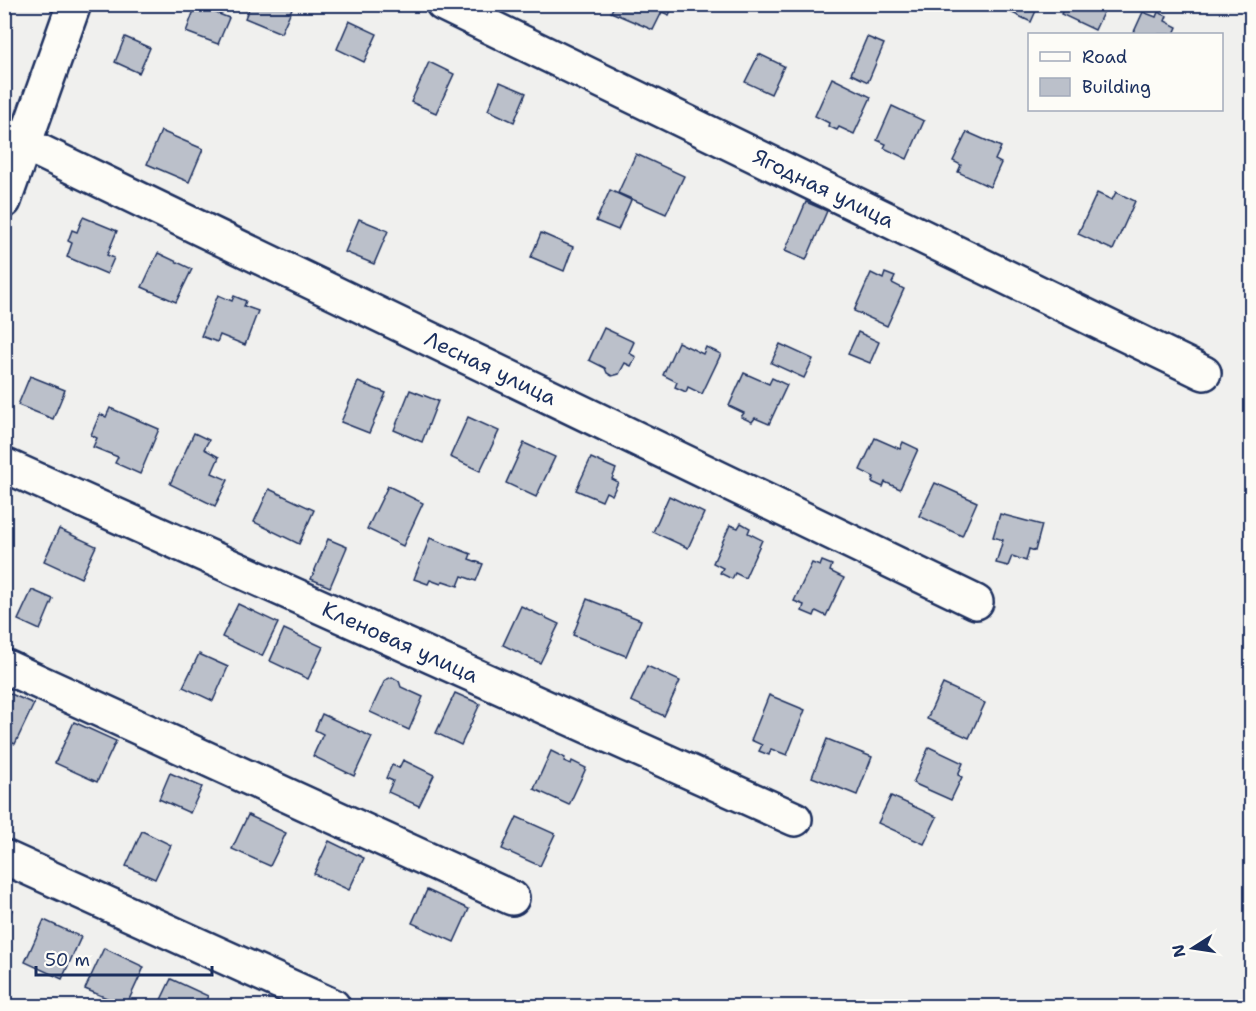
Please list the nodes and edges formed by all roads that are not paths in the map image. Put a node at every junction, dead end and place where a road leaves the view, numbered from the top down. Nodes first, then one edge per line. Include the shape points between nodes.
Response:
1 (74, 4) edge
2 (443, 4) edge
3 (14, 139) edge
4 (4, 201) edge
5 (1204, 373) dead end
6 (4, 465) edge
7 (976, 602) dead end
8 (4, 666) edge
9 (795, 819) dead end
10 (4, 857) edge
11 (512, 898) dead end
12 (333, 1006) edge

1 - 3 street
2 - 5 street, Ягодная улица
3 - 4 street
3 - 7 street, Лесная улица
6 - 9 street, Кленовая улица
8 - 11 street
10 - 12 street

